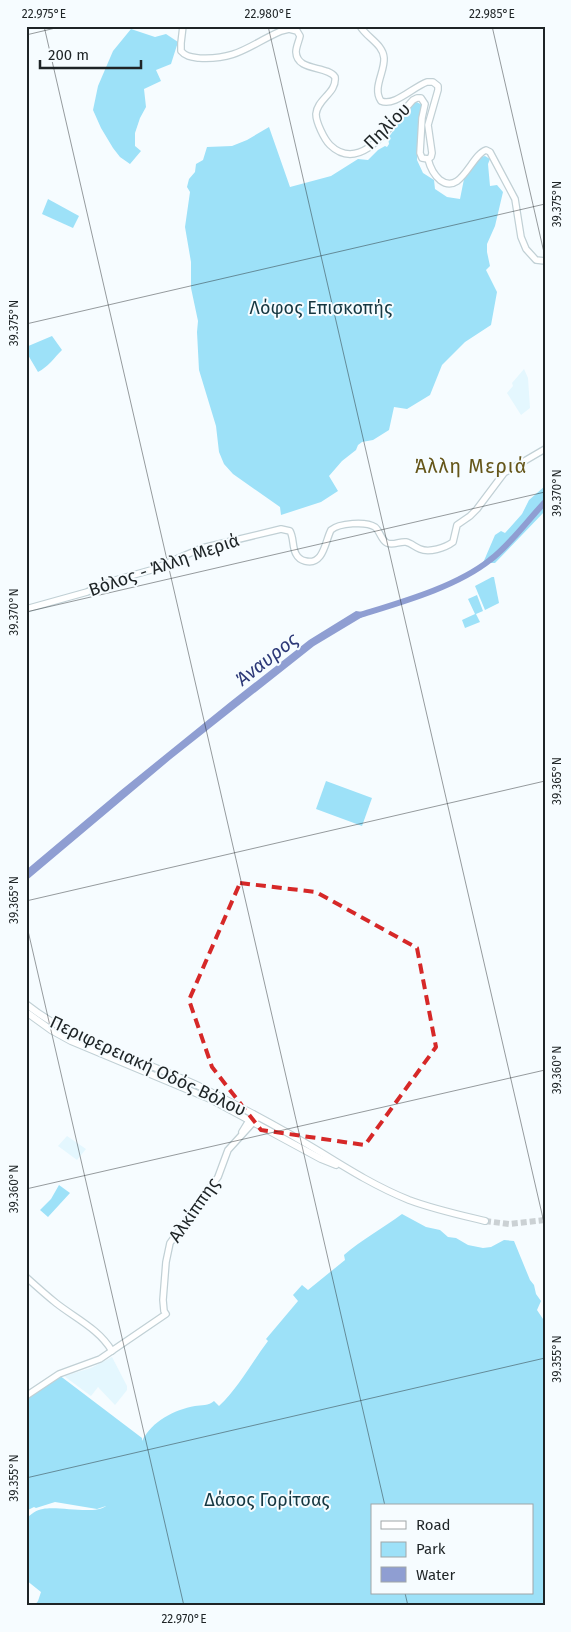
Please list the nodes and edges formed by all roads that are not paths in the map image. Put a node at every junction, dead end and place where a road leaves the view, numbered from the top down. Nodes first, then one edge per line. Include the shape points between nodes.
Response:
1 (183, 26) edge
2 (360, 26) edge
3 (428, 159) junction
4 (545, 262) edge
5 (545, 449) edge
6 (26, 609) edge
7 (26, 1004) edge
8 (26, 1012) edge
9 (254, 1118) junction
10 (485, 1221) tunnel mouth
11 (26, 1277) edge
12 (112, 1351) junction
13 (26, 1396) edge

1 - 3 main road, Πηλίου via 181,51 197,58 232,56 281,31 296,31 300,36 296,52 298,59 308,66 331,72 335,78 335,84 316,113 324,137 336,150 350,154 362,152 419,97 425,104 420,151 422,158
2 - 3 main road, Πηλίου via 383,54 378,92 381,101 393,102 427,82 438,86 428,125 432,151
3 - 4 main road via 440,179 451,183 461,178 482,152 490,152 515,199 524,246 534,258
5 - 6 main road, Βόλος - Άλλη Μεριά via 502,475 477,509 457,525 454,540 449,545 426,550 405,542 389,543 372,525 342,524 331,530 322,554 312,562 298,558 291,532 281,529 202,548 151,570
7 - 9 main road, Περιφερειακή Οδός Βόλου via 80,1038 195,1084
8 - 9 main road, Περιφερειακή Οδός Βόλου via 71,1041
9 - 10 main road, Περιφερειακή Οδός Βόλου via 321,1159 387,1190 445,1211
9 - 12 main road, Αλκίππης via 227,1152 218,1177 170,1243 164,1290 163,1309 166,1314
11 - 12 main road via 94,1331
12 - 13 main road via 91,1364 57,1375

